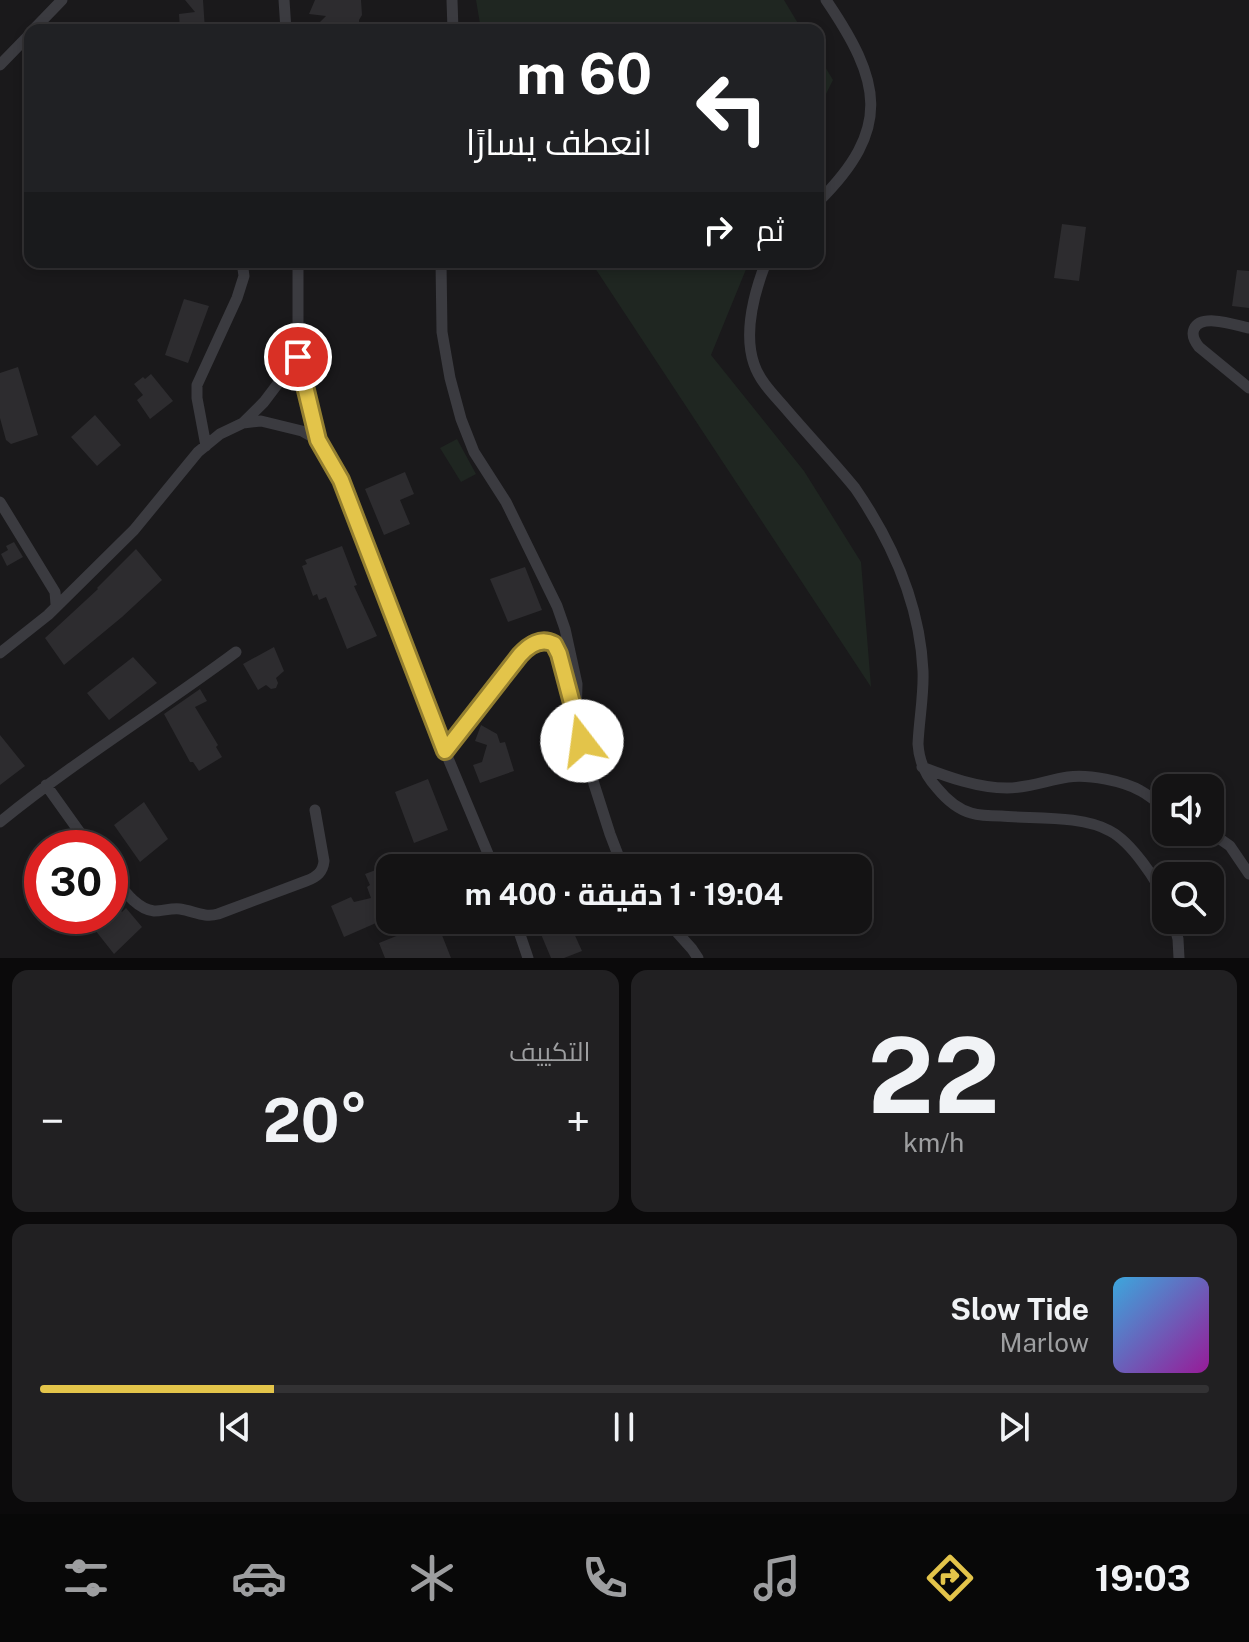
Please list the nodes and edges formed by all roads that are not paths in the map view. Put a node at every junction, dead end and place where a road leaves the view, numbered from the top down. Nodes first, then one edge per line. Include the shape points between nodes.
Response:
1 (62, 0) edge
2 (284, 0) edge
3 (452, 0) edge
4 (826, 0) edge
5 (40, 24) edge
6 (286, 24) edge
7 (453, 24) edge
8 (24, 40) edge
9 (0, 65) edge
10 (824, 196) edge
11 (243, 268) edge
12 (298, 268) edge
13 (441, 268) edge
14 (764, 268) edge
15 (1249, 328) edge
16 (298, 357) junction
17 (1249, 388) edge
18 (243, 423) junction
19 (318, 440) junction
20 (206, 446) junction
21 (0, 502) edge
22 (56, 604) junction
23 (236, 652) dead end
24 (0, 653) edge
25 (576, 719) junction
26 (445, 751) junction
27 (922, 767) junction
28 (46, 785) junction
29 (1152, 799) edge
30 (315, 810) dead end
31 (0, 822) edge
32 (78, 830) edge
33 (1224, 842) edge
34 (488, 854) edge
35 (618, 854) edge
36 (1249, 874) edge
37 (1152, 878) edge
38 (128, 893) edge
39 (519, 934) edge
40 (679, 934) edge
41 (1177, 934) edge
42 (527, 958) edge
43 (698, 958) edge
44 (1179, 958) edge

1 - 5 street
2 - 6 street
3 - 7 street
4 - 10 street via 857,51 872,102 854,160
8 - 9 street
11 - 20 street via 237,298 197,385
12 - 16 street
13 - 25 street via 442,332 461,419 557,606 577,684
14 - 27 street via 752,311 753,362 766,386 855,488 876,520 916,617 923,682 918,744
15 - 17 street via 1209,320 1192,333 1199,347
16 - 18 street
16 - 19 street
18 - 19 street via 281,425
18 - 20 street
19 - 26 street via 341,480
20 - 22 street via 134,530
21 - 22 street via 55,592
22 - 24 street
23 - 28 street
25 - 26 street via 556,648 539,642 520,655
25 - 35 street
26 - 34 street
27 - 29 street via 997,788 1085,776 1137,788
27 - 37 street via 947,799 970,813 1086,823 1111,831
28 - 31 street
28 - 32 street
30 - 38 street via 324,861 319,874 306,881 207,916 181,909 153,911
33 - 36 street
39 - 42 street
40 - 43 street
41 - 44 street

